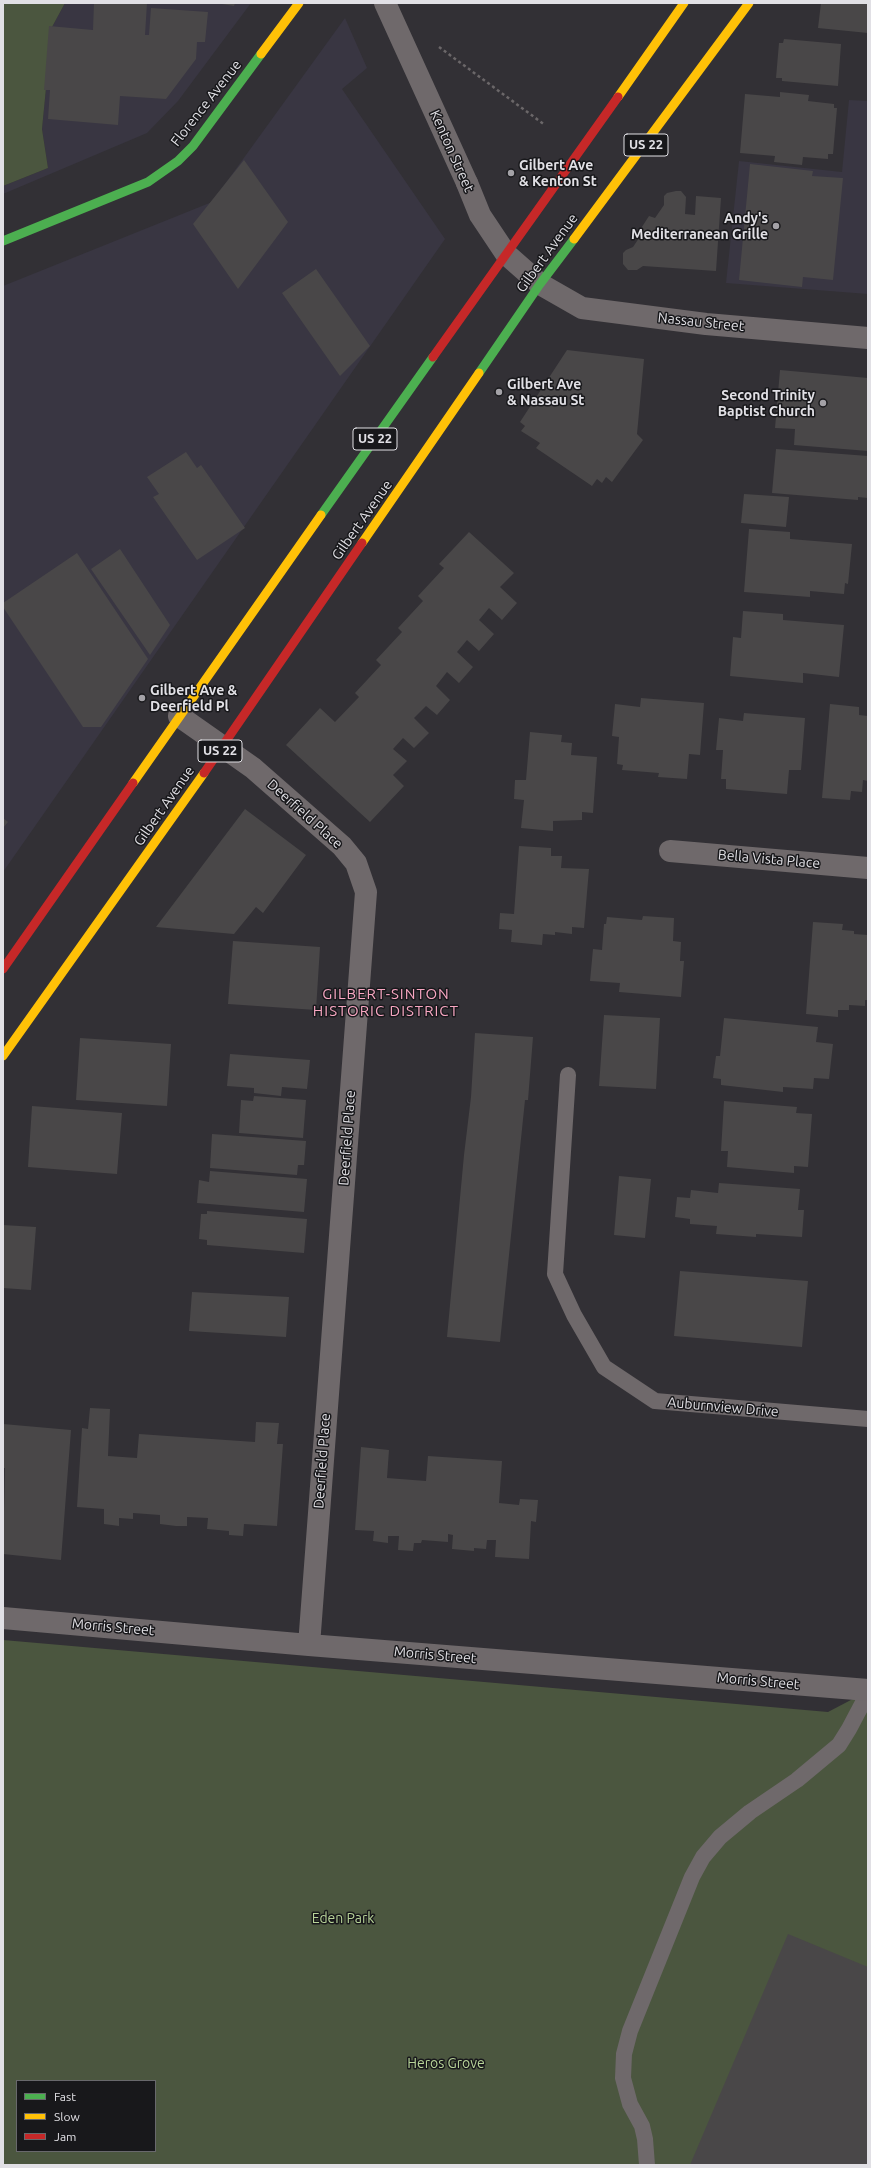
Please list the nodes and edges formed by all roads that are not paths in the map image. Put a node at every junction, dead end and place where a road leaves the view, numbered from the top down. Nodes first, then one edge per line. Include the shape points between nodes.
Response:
1 (299, 3) edge
2 (385, 3) edge
3 (684, 3) edge
4 (749, 3) edge
5 (3, 241) edge
6 (506, 254) junction
7 (540, 284) junction
8 (868, 338) edge
9 (179, 716) junction
10 (223, 746) junction
11 (670, 851) dead end
12 (868, 868) edge
13 (3, 969) edge
14 (3, 1056) edge
15 (568, 1075) dead end
16 (868, 1419) edge
17 (3, 1618) edge
18 (309, 1645) junction
19 (868, 1690) edge
20 (868, 1693) edge
21 (647, 2165) edge

1 - 5 main road, Florence Avenue via 193,146 178,162 148,182
2 - 6 street, Kenton Street, bridge via 480,215
3 - 6 main road, US 22
4 - 7 main road, Gilbert Avenue / US 22
6 - 7 street, Kenton Street
6 - 9 main road, US 22
7 - 8 street, Nassau Street via 582,308 706,324
7 - 10 main road, Gilbert Avenue / US 22
9 - 10 street, Deerfield Place
9 - 13 main road, US 22
10 - 14 main road, Gilbert Avenue / US 22
10 - 18 street, Deerfield Place via 342,846 356,863 366,892
11 - 12 street, Bella Vista Place
15 - 16 lane, Auburnview Drive via 555,1274 574,1315 604,1366 655,1401
17 - 18 street, Morris Street
18 - 19 street, Morris Street
20 - 21 lane via 850,1729 838,1745 797,1780 750,1812 720,1837 703,1857 692,1877 630,2031 624,2054 625,2084 630,2104 642,2126

